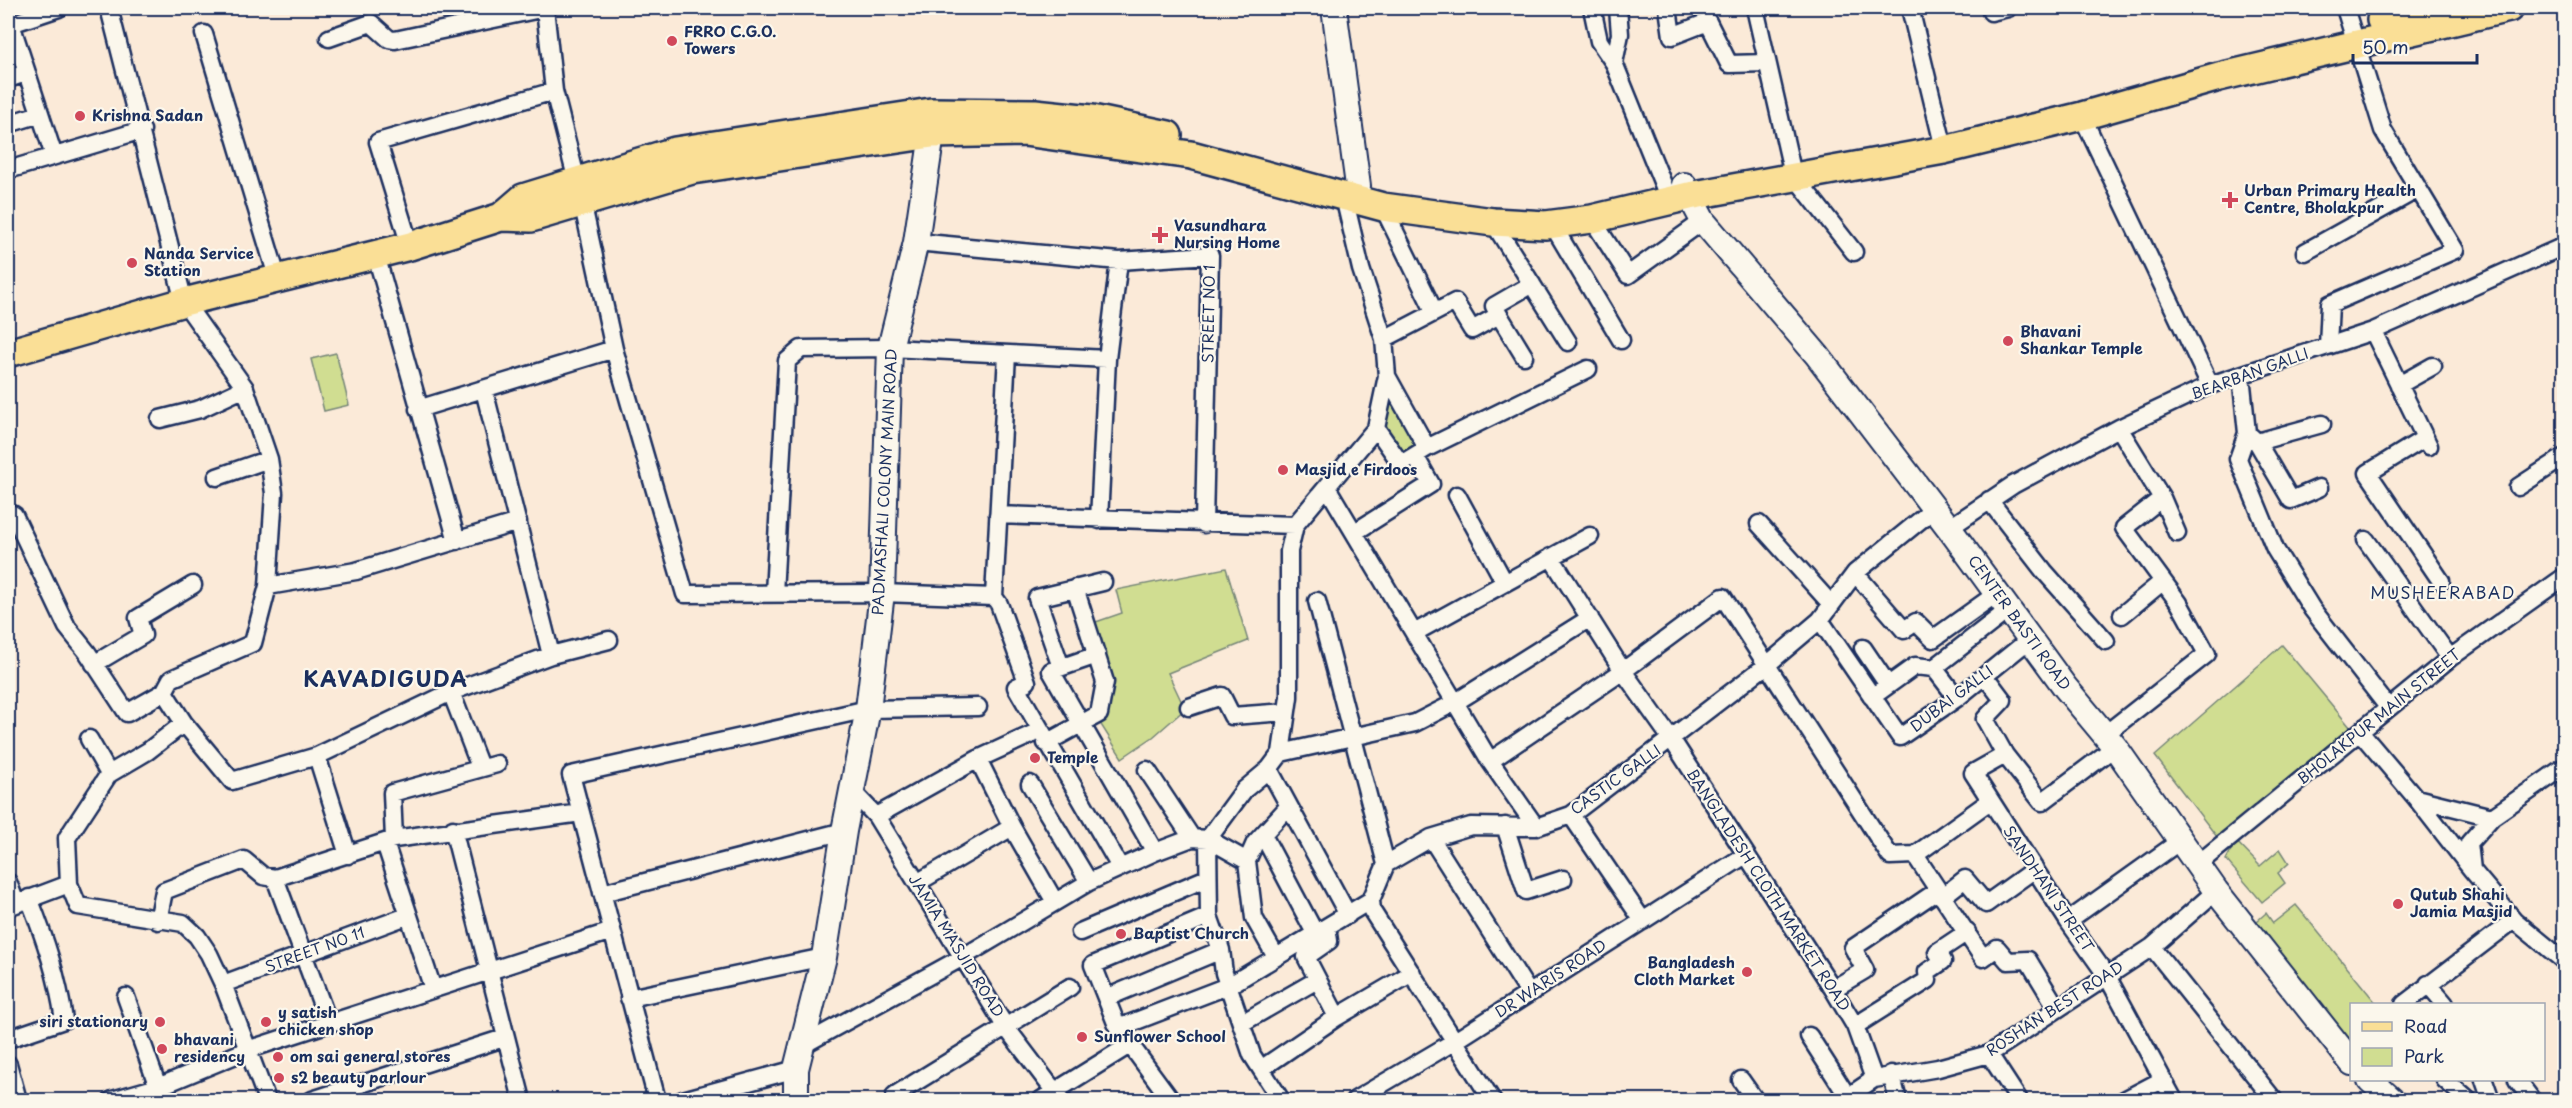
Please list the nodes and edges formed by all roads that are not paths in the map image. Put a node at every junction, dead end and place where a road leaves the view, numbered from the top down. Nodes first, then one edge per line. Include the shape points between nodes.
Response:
1 (59, 8) edge
2 (109, 8) edge
3 (545, 8) edge
4 (1592, 8) edge
5 (1618, 8) edge
6 (1668, 8) edge
7 (1755, 8) edge
8 (1910, 8) edge
9 (1990, 8) edge
10 (2008, 8) edge
11 (2427, 8) edge
12 (2509, 8) edge
13 (1339, 9) edge
14 (9, 25) edge
15 (2351, 26) edge
16 (204, 34) dead end
17 (329, 38) dead end
18 (1614, 63) junction
19 (1767, 63) junction
20 (26, 73) junction
21 (8, 79) edge
22 (554, 91) junction
23 (40, 114) junction
24 (2082, 116) junction
25 (931, 123) junction
26 (8, 124) edge
27 (142, 129) junction
28 (1941, 136) junction
29 (54, 156) junction
30 (8, 170) edge
31 (1793, 172) junction
32 (2418, 189) junction
33 (1680, 190) junction
34 (579, 191) junction
35 (1351, 191) junction
36 (1383, 207) junction
37 (1592, 219) junction
38 (1703, 220) junction
39 (1493, 222) junction
40 (1552, 224) junction
41 (916, 242) junction
42 (410, 246) junction
43 (2565, 246) edge
44 (1854, 252) dead end
45 (2305, 252) dead end
46 (376, 255) junction
47 (1119, 261) junction
48 (278, 280) junction
49 (1532, 284) junction
50 (184, 302) junction
51 (1434, 311) junction
52 (1499, 315) junction
53 (2373, 331) junction
54 (1384, 339) junction
55 (1621, 340) dead end
56 (1568, 342) dead end
57 (2328, 346) junction
58 (890, 348) junction
59 (614, 349) junction
60 (8, 353) edge
61 (1006, 354) junction
62 (1524, 356) dead end
63 (1107, 359) junction
64 (2433, 366) dead end
65 (1588, 369) dead end
66 (2241, 375) junction
67 (1387, 376) junction
68 (2210, 385) junction
69 (2399, 385) junction
70 (245, 388) junction
71 (484, 390) junction
72 (418, 409) junction
73 (160, 419) dead end
74 (2322, 423) dead end
75 (1376, 428) junction
76 (2119, 428) junction
77 (2252, 437) junction
78 (1421, 452) junction
79 (2565, 457) edge
80 (270, 459) junction
81 (216, 477) dead end
82 (1327, 487) junction
83 (2518, 487) dead end
84 (2319, 488) dead end
85 (1456, 495) dead end
86 (2162, 498) junction
87 (1989, 500) junction
88 (1934, 509) junction
89 (8, 512) edge
90 (998, 515) junction
91 (1099, 520) junction
92 (519, 522) junction
93 (1204, 524) junction
94 (1759, 524) dead end
95 (1294, 525) junction
96 (1949, 528) junction
97 (1355, 532) junction
98 (2177, 533) dead end
99 (1590, 536) dead end
100 (2366, 540) dead end
101 (457, 541) junction
102 (1551, 557) junction
103 (1855, 573) junction
104 (2565, 577) edge
105 (2441, 581) dead end
106 (1103, 582) dead end
107 (2162, 582) junction
108 (1505, 583) junction
109 (193, 585) dead end
110 (268, 586) junction
111 (1075, 588) junction
112 (774, 592) junction
113 (882, 593) junction
114 (994, 597) junction
115 (1317, 601) dead end
116 (2002, 603) junction
117 (1831, 604) junction
118 (2122, 615) dead end
119 (1590, 618) junction
120 (1820, 620) junction
121 (1414, 633) junction
122 (2030, 639) junction
123 (609, 640) dead end
124 (2106, 641) dead end
125 (1863, 648) dead end
126 (551, 655) junction
127 (1097, 655) junction
128 (2450, 658) junction
129 (94, 664) junction
130 (1768, 664) junction
131 (1061, 667) junction
132 (1934, 668) junction
133 (1623, 671) junction
134 (1984, 676) junction
135 (1888, 685) junction
136 (164, 692) junction
137 (452, 692) junction
138 (1872, 697) junction
139 (1957, 698) junction
140 (1456, 702) junction
141 (978, 707) dead end
142 (1189, 707) dead end
143 (2388, 707) junction
144 (868, 709) junction
145 (1286, 712) junction
146 (184, 723) junction
147 (1079, 723) junction
148 (2360, 732) junction
149 (1043, 737) junction
150 (1352, 737) junction
151 (89, 739) dead end
152 (1672, 740) junction
153 (2109, 741) junction
154 (1281, 753) junction
155 (2004, 755) junction
156 (317, 756) junction
157 (978, 759) junction
158 (1490, 761) junction
159 (2565, 766) edge
160 (1269, 769) junction
161 (1147, 770) dead end
162 (109, 774) junction
163 (1030, 784) dead end
164 (853, 792) junction
165 (2416, 798) junction
166 (1990, 801) junction
167 (1288, 807) junction
168 (581, 813) junction
169 (1571, 815) junction
170 (876, 816) junction
171 (2492, 817) junction
172 (1505, 826) junction
173 (1012, 827) junction
174 (1536, 827) junction
175 (453, 829) junction
176 (844, 831) junction
177 (1263, 835) junction
178 (1200, 838) junction
179 (1431, 838) junction
180 (390, 841) junction
181 (2180, 841) junction
182 (1155, 852) junction
183 (348, 855) junction
184 (1915, 855) junction
185 (1744, 856) junction
186 (1247, 861) junction
187 (1386, 864) junction
188 (2198, 864) junction
189 (1120, 867) junction
190 (2035, 869) junction
191 (2472, 870) junction
192 (275, 878) junction
193 (1207, 878) junction
194 (1563, 879) dead end
195 (8, 882) edge
196 (1089, 882) junction
197 (917, 883) junction
198 (69, 884) junction
199 (2216, 891) junction
200 (602, 892) junction
201 (1939, 894) junction
202 (1371, 900) junction
203 (1055, 902) junction
204 (17, 903) edge
205 (1348, 915) junction
206 (408, 916) junction
207 (1209, 916) junction
208 (2514, 920) junction
209 (158, 921) junction
210 (1643, 921) junction
211 (2068, 921) junction
212 (1321, 930) junction
213 (612, 932) junction
214 (1080, 932) dead end
215 (1967, 932) junction
216 (2152, 947) junction
217 (1221, 950) junction
218 (305, 955) junction
219 (824, 957) junction
220 (963, 957) junction
221 (1276, 957) junction
222 (2565, 962) edge
223 (488, 972) junction
224 (1412, 973) junction
225 (2107, 976) junction
226 (1317, 980) junction
227 (223, 984) junction
228 (2428, 984) junction
229 (1230, 985) junction
230 (1070, 987) dead end
231 (433, 989) junction
232 (1833, 989) junction
233 (1529, 993) junction
234 (126, 997) dead end
235 (629, 998) junction
236 (1106, 998) junction
237 (2406, 1003) edge
238 (2443, 1003) edge
239 (2057, 1008) junction
240 (1337, 1017) junction
241 (1242, 1023) junction
242 (328, 1024) junction
243 (1005, 1026) junction
244 (1855, 1026) junction
245 (1118, 1028) junction
246 (1809, 1036) dead end
247 (504, 1038) junction
248 (8, 1039) edge
249 (1455, 1041) junction
250 (1131, 1044) junction
251 (802, 1045) junction
252 (250, 1049) junction
253 (1989, 1054) junction
254 (2349, 1057) edge
255 (8, 1064) edge
256 (796, 1069) junction
257 (1261, 1069) junction
258 (1891, 1074) junction
259 (1874, 1078) junction
260 (1742, 1080) dead end
261 (2162, 1080) junction
262 (2371, 1081) edge
263 (2446, 1081) edge
264 (2484, 1081) edge
265 (2518, 1081) edge
266 (158, 1087) junction
267 (895, 1095) dead end
268 (336, 1097) edge
269 (1053, 1098) edge
270 (1846, 1099) edge
271 (2017, 1100) edge
272 (2390, 1100) edge
273 (18, 1101) edge
274 (112, 1101) edge
275 (267, 1101) edge
276 (312, 1101) edge
277 (522, 1101) edge
278 (657, 1101) edge
279 (683, 1101) edge
280 (796, 1101) edge
281 (1171, 1101) edge
282 (1281, 1101) edge
283 (1355, 1101) edge
284 (1492, 1101) edge
285 (1755, 1101) edge
286 (1898, 1101) edge
287 (2124, 1101) edge
288 (2174, 1101) edge
289 (2274, 1101) edge
290 (2468, 1101) edge
291 (2491, 1101) edge
292 (2532, 1101) edge

1 - 14 street
2 - 27 street
3 - 17 street via 395,40 371,23
3 - 22 street
4 - 18 street via 1599,41
5 - 18 street via 1620,34
6 - 19 street via 1672,36 1708,22 1729,64
7 - 19 street
8 - 28 street
9 - 10 street via 1991,12
11 - 15 main road
12 - 15 main road
13 - 35 street
14 - 20 street
15 - 24 main road via 2219,77
15 - 28 main road
15 - 32 street via 2383,130
16 - 48 street
18 - 33 street
19 - 31 street
20 - 21 street
20 - 23 street
22 - 34 street
22 - 42 street via 378,142
23 - 26 street
23 - 29 street
24 - 31 main road via 1944,150
24 - 68 street
25 - 34 main road via 675,150
25 - 35 main road via 1035,113 1092,119 1309,169
25 - 41 street, PADMASHALI COLONY MAIN ROAD
27 - 29 street
27 - 50 street
28 - 31 main road
29 - 30 street
31 - 33 main road
31 - 44 street
32 - 45 street
32 - 57 street via 2455,250 2330,304
33 - 35 main road via 1585,206 1492,210
33 - 37 main road
33 - 38 street, CENTER BASTI ROAD
34 - 42 main road via 523,198 501,217
34 - 59 street
35 - 36 main road
35 - 54 street via 1361,269
36 - 39 main road
36 - 51 street
37 - 38 street via 1628,275
37 - 40 main road
38 - 88 street, CENTER BASTI ROAD via 1816,355
39 - 40 main road
39 - 49 street
40 - 55 street
41 - 47 street, STREET NO 1
41 - 58 street, PADMASHALI COLONY MAIN ROAD
42 - 46 main road
43 - 53 street, BEARBAN GALLI
46 - 48 main road
46 - 72 street
47 - 63 street
47 - 93 street, STREET NO 1 via 1210,255
48 - 50 main road
49 - 52 street via 1494,306
49 - 56 street
50 - 60 main road
50 - 70 street
51 - 52 street via 1455,302 1472,330
51 - 54 street
52 - 62 street
53 - 57 street, BEARBAN GALLI
53 - 69 street
54 - 67 street
57 - 66 street, BEARBAN GALLI
58 - 61 street
58 - 112 street via 801,349 787,361
58 - 113 street, PADMASHALI COLONY MAIN ROAD
59 - 71 street
59 - 112 street via 686,594
61 - 63 street
61 - 90 street
63 - 91 street
64 - 69 street
65 - 78 street
66 - 68 street, BEARBAN GALLI
66 - 77 street
67 - 75 street
67 - 78 street
68 - 76 street, BEARBAN GALLI
69 - 105 street via 2427,442 2368,473
70 - 73 street via 200,409
70 - 80 street
71 - 72 street
71 - 92 street
72 - 101 street
74 - 77 street
75 - 78 street via 1401,464
75 - 82 street
76 - 86 street
76 - 87 street, BEARBAN GALLI
77 - 84 street via 2291,500
77 - 143 street via 2238,459 2275,549 2312,609
78 - 97 street via 1431,484
79 - 83 street
80 - 81 street
80 - 110 street via 274,493
82 - 95 street
82 - 97 street
85 - 108 street
86 - 98 street
86 - 107 street via 2124,528
87 - 96 street, BEARBAN GALLI
87 - 124 street via 2044,571
88 - 96 street, CENTER BASTI ROAD
88 - 103 street, CASTIC GALLI
89 - 129 street via 14,516 67,627
90 - 91 street
90 - 114 street
91 - 93 street
92 - 101 street
92 - 126 street
93 - 95 street
94 - 117 street
95 - 145 street via 1289,551 1290,697
96 - 116 street, CENTER BASTI ROAD
97 - 121 street
99 - 102 street
100 - 128 street
101 - 110 street via 357,571
102 - 108 street
102 - 119 street, BANGLADESH CLOTH MARKET ROAD
103 - 116 street via 1904,630 1916,622 1933,639
103 - 117 street, CASTIC GALLI
104 - 128 street, BHOLAKPUR MAIN STREET
106 - 111 street
107 - 118 street
107 - 153 street via 2179,603 2207,654
108 - 121 street
109 - 129 street via 138,618 143,635
110 - 136 street via 253,643 171,679
111 - 127 street
111 - 131 street via 1037,598
112 - 113 street
113 - 114 street
113 - 144 street, PADMASHALI COLONY MAIN ROAD
114 - 149 street via 1028,682 1016,687
115 - 150 street
116 - 122 street, CENTER BASTI ROAD
116 - 132 street
117 - 120 street, CASTIC GALLI
119 - 133 street, BANGLADESH CLOTH MARKET ROAD
119 - 140 street
120 - 130 street, CASTIC GALLI
120 - 138 street, DUBAI GALLI
121 - 140 street
122 - 134 street, DUBAI GALLI
122 - 153 street, CENTER BASTI ROAD
123 - 126 street
125 - 135 street
126 - 137 street
127 - 131 street
127 - 147 street via 1105,682 1099,714
128 - 143 street, BHOLAKPUR MAIN STREET
129 - 136 street via 127,713
130 - 133 street via 1723,597
130 - 152 street, CASTIC GALLI
130 - 184 street via 1890,856
131 - 147 street via 1051,671
132 - 135 street via 1915,666
132 - 139 street
133 - 152 street, BANGLADESH CLOTH MARKET ROAD
133 - 158 street
134 - 139 street, DUBAI GALLI
134 - 155 street via 2003,700 1985,718
135 - 138 street
136 - 146 street
137 - 156 street
137 - 180 street via 489,766 392,793
138 - 139 street, DUBAI GALLI via 1900,737
140 - 150 street via 1416,723
140 - 158 street
141 - 144 street
142 - 145 street via 1222,696 1232,716
143 - 148 street, BHOLAKPUR MAIN STREET
144 - 164 street, PADMASHALI COLONY MAIN ROAD
144 - 168 street via 571,775
145 - 154 street
146 - 156 street via 232,781
146 - 162 street
147 - 149 street
147 - 182 street
148 - 165 street
148 - 188 street, BHOLAKPUR MAIN STREET
149 - 157 street
149 - 189 street
150 - 154 street
150 - 187 street
151 - 162 street
152 - 169 street, CASTIC GALLI
152 - 185 street, BANGLADESH CLOTH MARKET ROAD
153 - 155 street via 2042,802
153 - 181 street, CENTER BASTI ROAD
154 - 160 street
155 - 166 street, SANDHANI STREET via 1973,773
156 - 183 street
157 - 170 street
157 - 173 street
158 - 174 street
159 - 171 street
160 - 167 street
160 - 178 street
161 - 178 street
162 - 198 street via 67,838
163 - 196 street
164 - 170 street, JAMIA MASJID ROAD
164 - 176 street, PADMASHALI COLONY MAIN ROAD
165 - 171 street
165 - 191 street
166 - 184 street
166 - 190 street, SANDHANI STREET
167 - 177 street
167 - 205 street
168 - 175 street
168 - 200 street
169 - 174 street, CASTIC GALLI
169 - 210 street
170 - 197 street, JAMIA MASJID ROAD
171 - 191 street via 2469,843
172 - 174 street, CASTIC GALLI
172 - 179 street, CASTIC GALLI via 1471,826
172 - 194 street via 1526,891
173 - 197 street
173 - 203 street
175 - 180 street
175 - 223 street
176 - 200 street
176 - 219 street, PADMASHALI COLONY MAIN ROAD
177 - 186 street
177 - 212 street
178 - 182 street
178 - 186 street
178 - 193 street
179 - 187 street, CASTIC GALLI
179 - 233 street
180 - 183 street
180 - 206 street
181 - 188 street, CENTER BASTI ROAD
181 - 211 street
182 - 189 street
183 - 192 street
184 - 201 street
185 - 210 street, DR WARIS ROAD
185 - 232 street, BANGLADESH CLOTH MARKET ROAD
186 - 221 street via 1254,918
187 - 202 street
188 - 199 street, CENTER BASTI ROAD
189 - 196 street
190 - 201 street via 1986,904 1965,879
190 - 211 street, SANDHANI STREET
191 - 208 street
192 - 209 street via 263,876 244,860 164,891
192 - 218 street
193 - 207 street
193 - 214 street
195 - 204 street
196 - 203 street
197 - 220 street, JAMIA MASJID ROAD
198 - 204 street
198 - 209 street via 78,906
199 - 216 street, ROSHAN BEST ROAD
199 - 254 street, CENTER BASTI ROAD
200 - 213 street
201 - 215 street
201 - 232 street via 1853,948 1865,969
202 - 205 street
202 - 224 street via 1372,911
203 - 220 street
204 - 248 street via 48,946 64,1020
205 - 212 street
206 - 218 street, STREET NO 11
206 - 231 street
207 - 217 street
207 - 236 street via 1093,965
208 - 222 street
208 - 228 street
209 - 227 street via 183,923 197,936
210 - 233 street, DR WARIS ROAD
211 - 225 street, SANDHANI STREET
212 - 221 street
212 - 226 street via 1329,941 1306,957
213 - 223 street
213 - 235 street
215 - 239 street via 1983,958 1997,948 2008,960 2028,960
215 - 244 street via 1937,952 1943,961 1927,972 1928,980
216 - 225 street, ROSHAN BEST ROAD
216 - 289 street
217 - 229 street
217 - 236 street
218 - 227 street, STREET NO 11
218 - 242 street
219 - 235 street
219 - 251 street, PADMASHALI COLONY MAIN ROAD
220 - 243 street, JAMIA MASJID ROAD
220 - 251 street
221 - 229 street
223 - 231 street
223 - 247 street
224 - 240 street
224 - 249 street
225 - 239 street, ROSHAN BEST ROAD
225 - 261 street, SANDHANI STREET
226 - 240 street
226 - 241 street
227 - 252 street
228 - 237 street
228 - 238 street
229 - 241 street
229 - 245 street
230 - 243 street
231 - 242 street
232 - 244 street, BANGLADESH CLOTH MARKET ROAD
233 - 249 street, DR WARIS ROAD
234 - 266 street
235 - 278 street
236 - 245 street
239 - 253 street, ROSHAN BEST ROAD
240 - 257 street
241 - 257 street
242 - 252 street
243 - 267 street
243 - 269 street, JAMIA MASJID ROAD
244 - 259 street, BANGLADESH CLOTH MARKET ROAD
245 - 250 street
246 - 270 street
247 - 268 street
247 - 277 street
249 - 283 street, DR WARIS ROAD
249 - 284 street
250 - 269 street
250 - 281 street
251 - 256 street, PADMASHALI COLONY MAIN ROAD
252 - 266 street
252 - 275 street
253 - 258 street, ROSHAN BEST ROAD via 1938,1068
253 - 271 street
255 - 273 street
256 - 279 street
256 - 280 street, PADMASHALI COLONY MAIN ROAD
257 - 282 street
258 - 259 street, ROSHAN BEST ROAD
258 - 286 street
259 - 270 street, ROSHAN BEST ROAD
260 - 285 street
261 - 287 street
261 - 288 street, SANDHANI STREET
262 - 272 street
263 - 290 street
264 - 291 street
265 - 292 street
266 - 274 street
268 - 276 street

